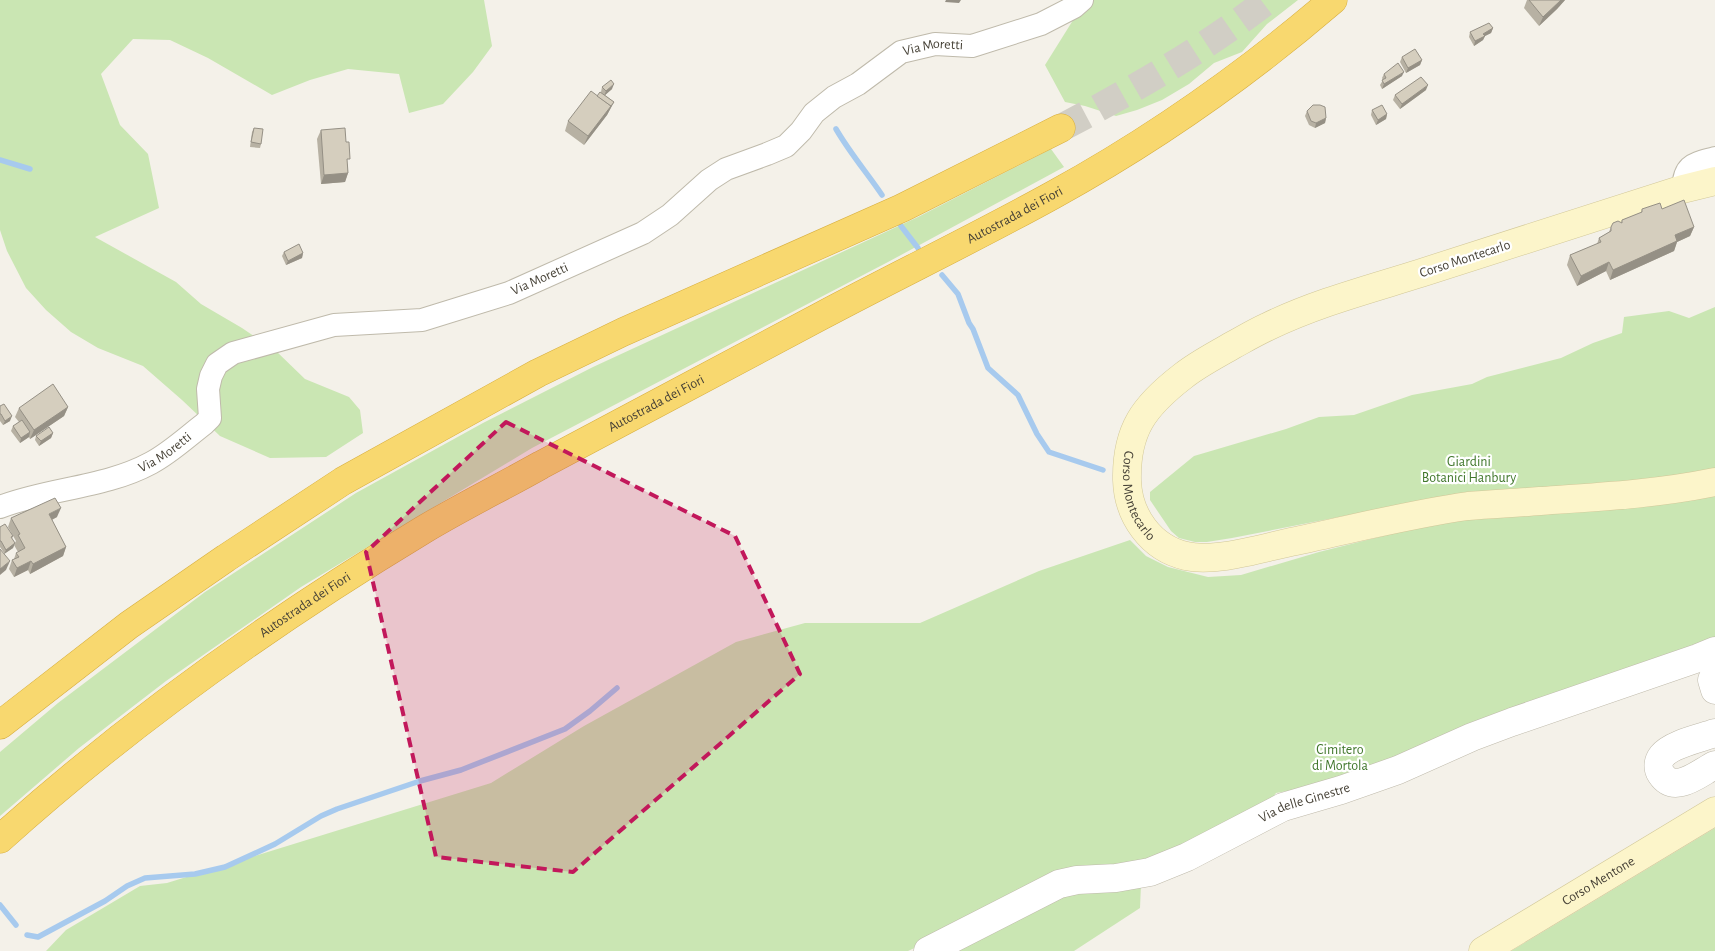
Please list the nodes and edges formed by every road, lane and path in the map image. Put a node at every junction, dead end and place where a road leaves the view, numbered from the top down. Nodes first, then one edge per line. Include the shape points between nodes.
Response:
1 (1082, 0) edge
2 (1333, 0) edge
3 (1061, 128) tunnel mouth
4 (1715, 158) edge
5 (1715, 181) edge
6 (1683, 189) junction
7 (1715, 482) edge
8 (0, 508) edge
9 (1715, 650) edge
10 (1715, 673) edge
11 (1715, 690) edge
12 (0, 725) edge
13 (1715, 733) edge
14 (1715, 765) edge
15 (1715, 811) edge
16 (0, 839) edge
17 (928, 951) edge
18 (1483, 951) edge

1 - 8 street, Via Moretti via 1041,24 972,46 935,44 901,52 814,113 786,146 726,169 670,215 642,233 509,292 422,320 334,325 233,353 217,364 210,376 210,418 152,463 117,477 20,500
2 - 16 highway, Autostrada dei Fiori via 1292,36 1214,94 1055,194 547,462 426,528 352,574 156,710
3 - 12 highway via 902,208 538,373 343,481 129,625
4 - 6 street via 1693,164 1683,177
5 - 6 main road, Corso Montecarlo
6 - 7 main road, Corso Montecarlo via 1300,313 1267,327 1186,374 1146,410 1136,427 1128,461 1128,491 1143,528 1154,541 1167,550 1200,558 1470,506 1646,492
9 - 17 street, Via delle Ginestre via 1472,737 1398,770 1283,807 1187,857 1150,872 1059,884
10 - 11 street via 1712,680
13 - 14 street via 1675,746 1662,755 1658,764 1664,778 1679,784
15 - 18 main road, Corso Mentone

